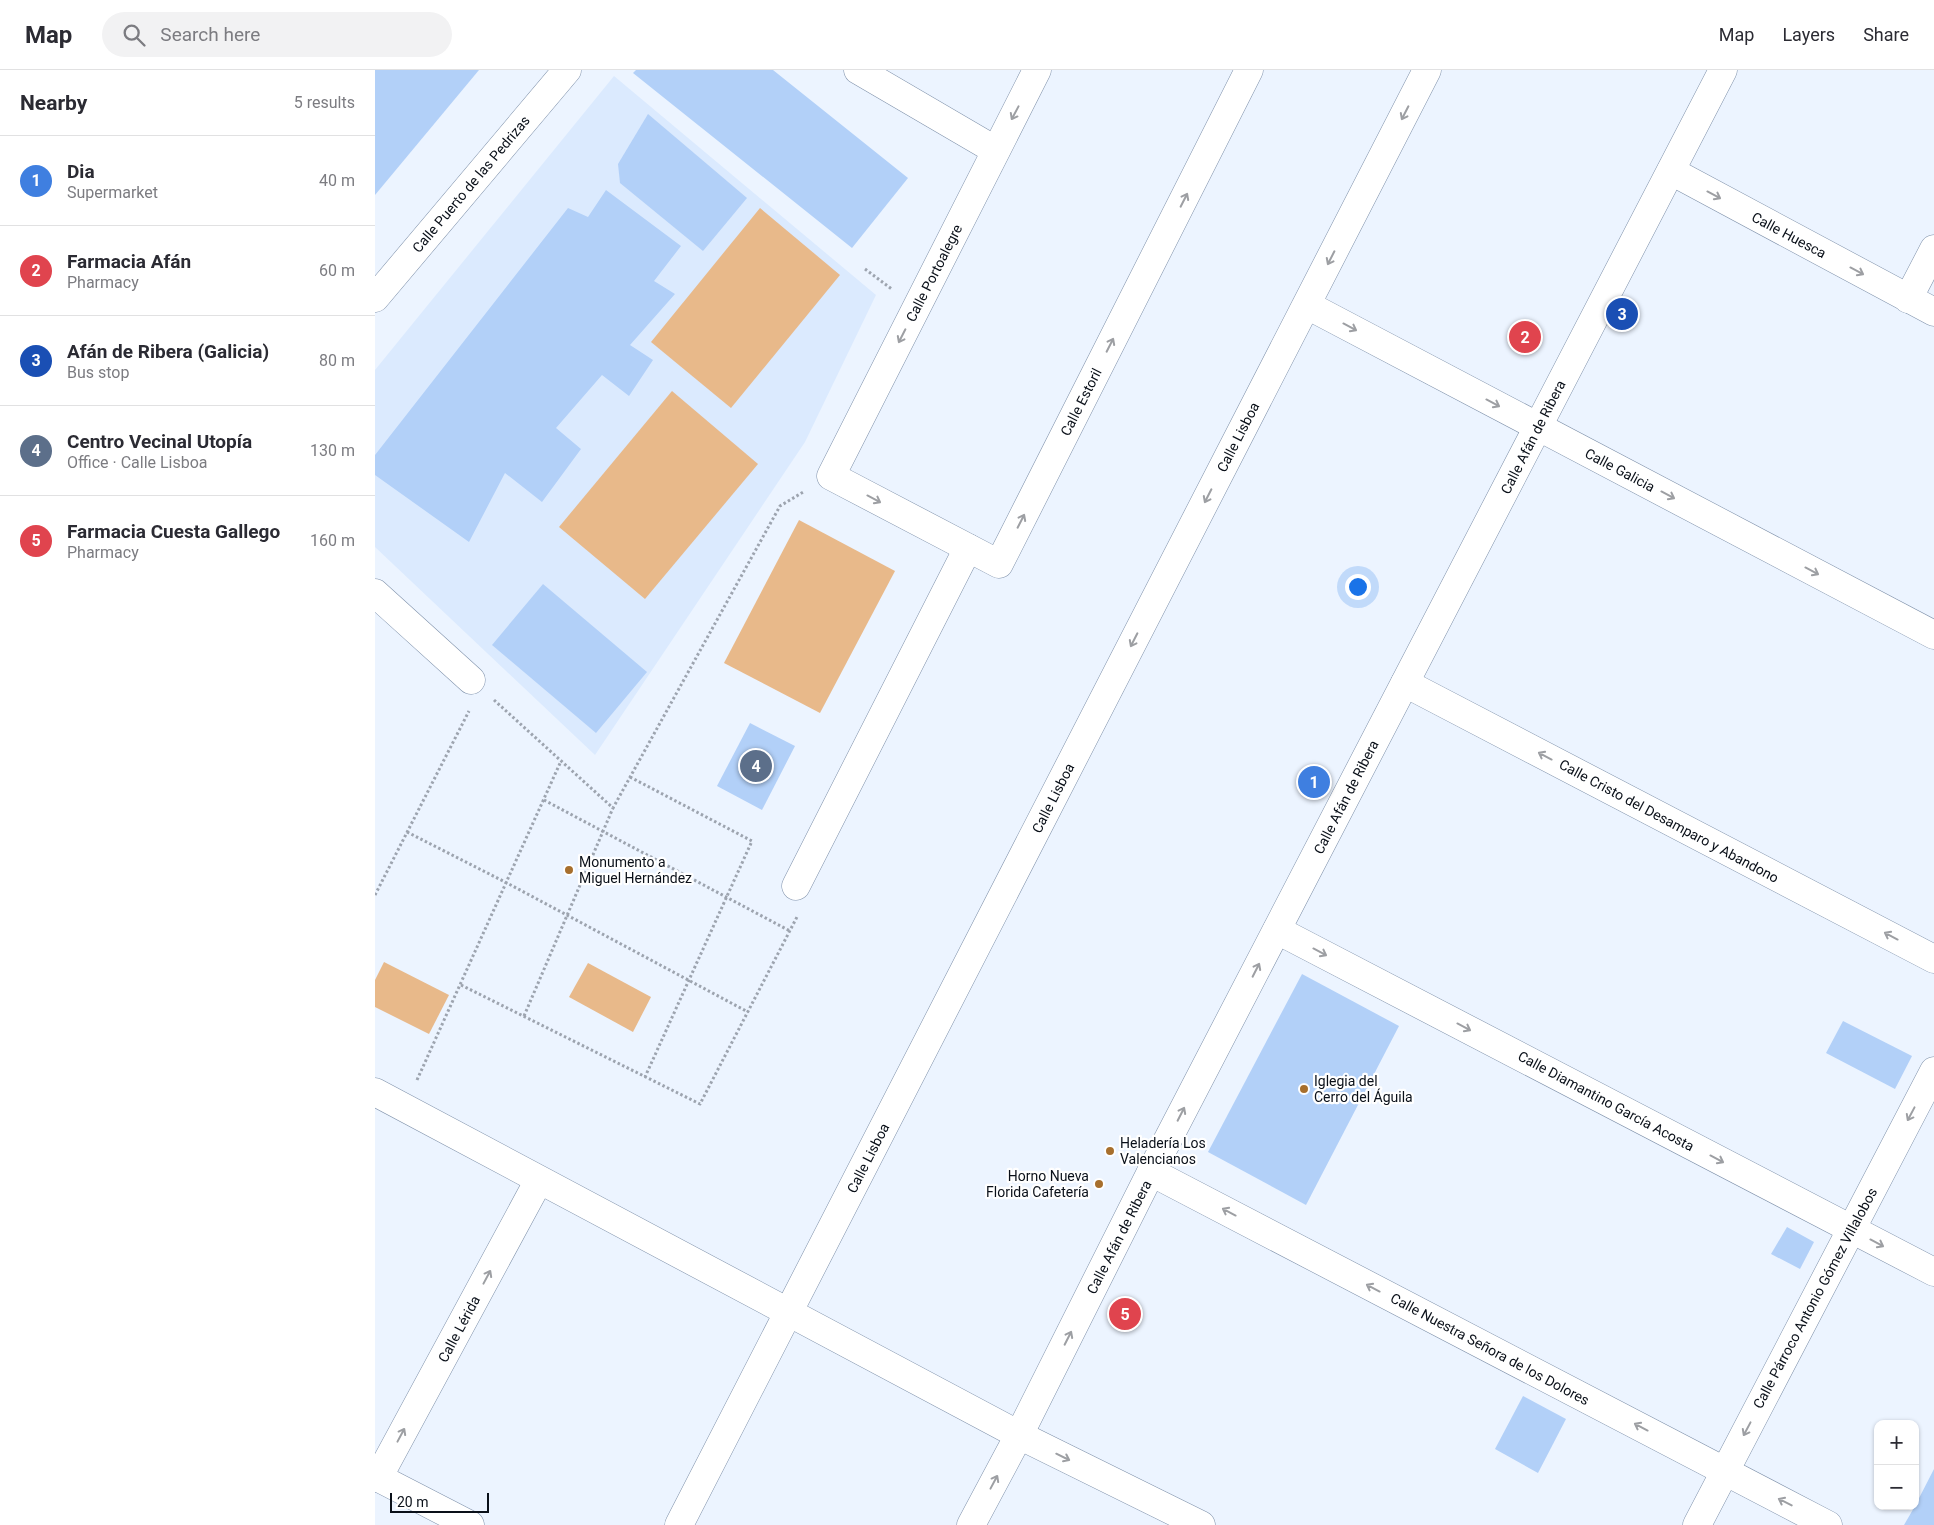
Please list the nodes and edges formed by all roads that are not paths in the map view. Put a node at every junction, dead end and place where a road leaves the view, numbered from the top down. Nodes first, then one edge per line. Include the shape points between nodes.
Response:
1 (567, 70) edge
2 (858, 70) edge
3 (1037, 70) edge
4 (1249, 70) edge
5 (1427, 70) edge
6 (1723, 70) edge
7 (995, 150) junction
8 (1671, 172) junction
9 (1934, 249) edge
10 (375, 298) edge
11 (1908, 299) junction
12 (1307, 304) junction
13 (1934, 312) edge
14 (1538, 427) junction
15 (831, 476) joint
16 (968, 548) junction
17 (377, 600) edge
18 (1934, 635) edge
19 (1405, 683) junction
20 (476, 684) road end
21 (799, 897) road end
22 (1277, 930) junction
23 (1934, 959) edge
24 (1934, 1071) edge
25 (375, 1092) edge
26 (1151, 1172) junction
27 (539, 1180) junction
28 (1851, 1229) junction
29 (1934, 1272) edge
30 (788, 1312) junction
31 (1019, 1435) junction
32 (1725, 1471) junction
33 (377, 1477) edge
34 (471, 1525) edge
35 (679, 1525) edge
36 (971, 1525) edge
37 (1201, 1525) edge
38 (1697, 1525) edge
39 (1828, 1525) edge

1 - 10 street, Calle Puerto de las Pedrizas
2 - 7 street
3 -> 7 street, Calle Portoalegre
16 -> 4 street, Calle Estoril via 999,564
5 -> 12 street, Calle Lisboa
6 - 8 street, Calle Afán de Ribera
7 -> 15 street, Calle Portoalegre
8 -> 11 street, Calle Huesca
8 - 14 street, Calle Afán de Ribera
9 - 11 street
11 - 13 street, Calle Huesca
12 -> 14 street, Calle Galicia
12 -> 30 street, Calle Lisboa
14 -> 18 street, Calle Galicia
14 - 19 street, Calle Afán de Ribera
15 -> 16 street, Calle Estoril
16 - 21 street
17 - 20 street
19 - 22 street, Calle Afán de Ribera
23 -> 19 street, Calle Cristo del Desamparo y Abandono
26 -> 22 street, Calle Afán de Ribera
22 -> 28 street, Calle Diamantino García Acosta
24 -> 28 street, Calle Párroco Antonio Gómez Villalobos
25 - 27 street
31 -> 26 street, Calle Afán de Ribera
32 -> 26 street, Calle Nuestra Señora de los Dolores
27 - 30 street
33 -> 27 street, Calle Lérida
28 -> 29 street, Calle Diamantino García Acosta
28 -> 32 street, Calle Párroco Antonio Gómez Villalobos
30 - 31 street
30 - 35 street, Calle Lisboa
36 -> 31 street, Calle Afán de Ribera
31 -> 37 street
32 - 38 street, Calle Párroco Antonio Gómez Villalobos
39 -> 32 street, Calle Nuestra Señora de los Dolores
33 - 34 street

